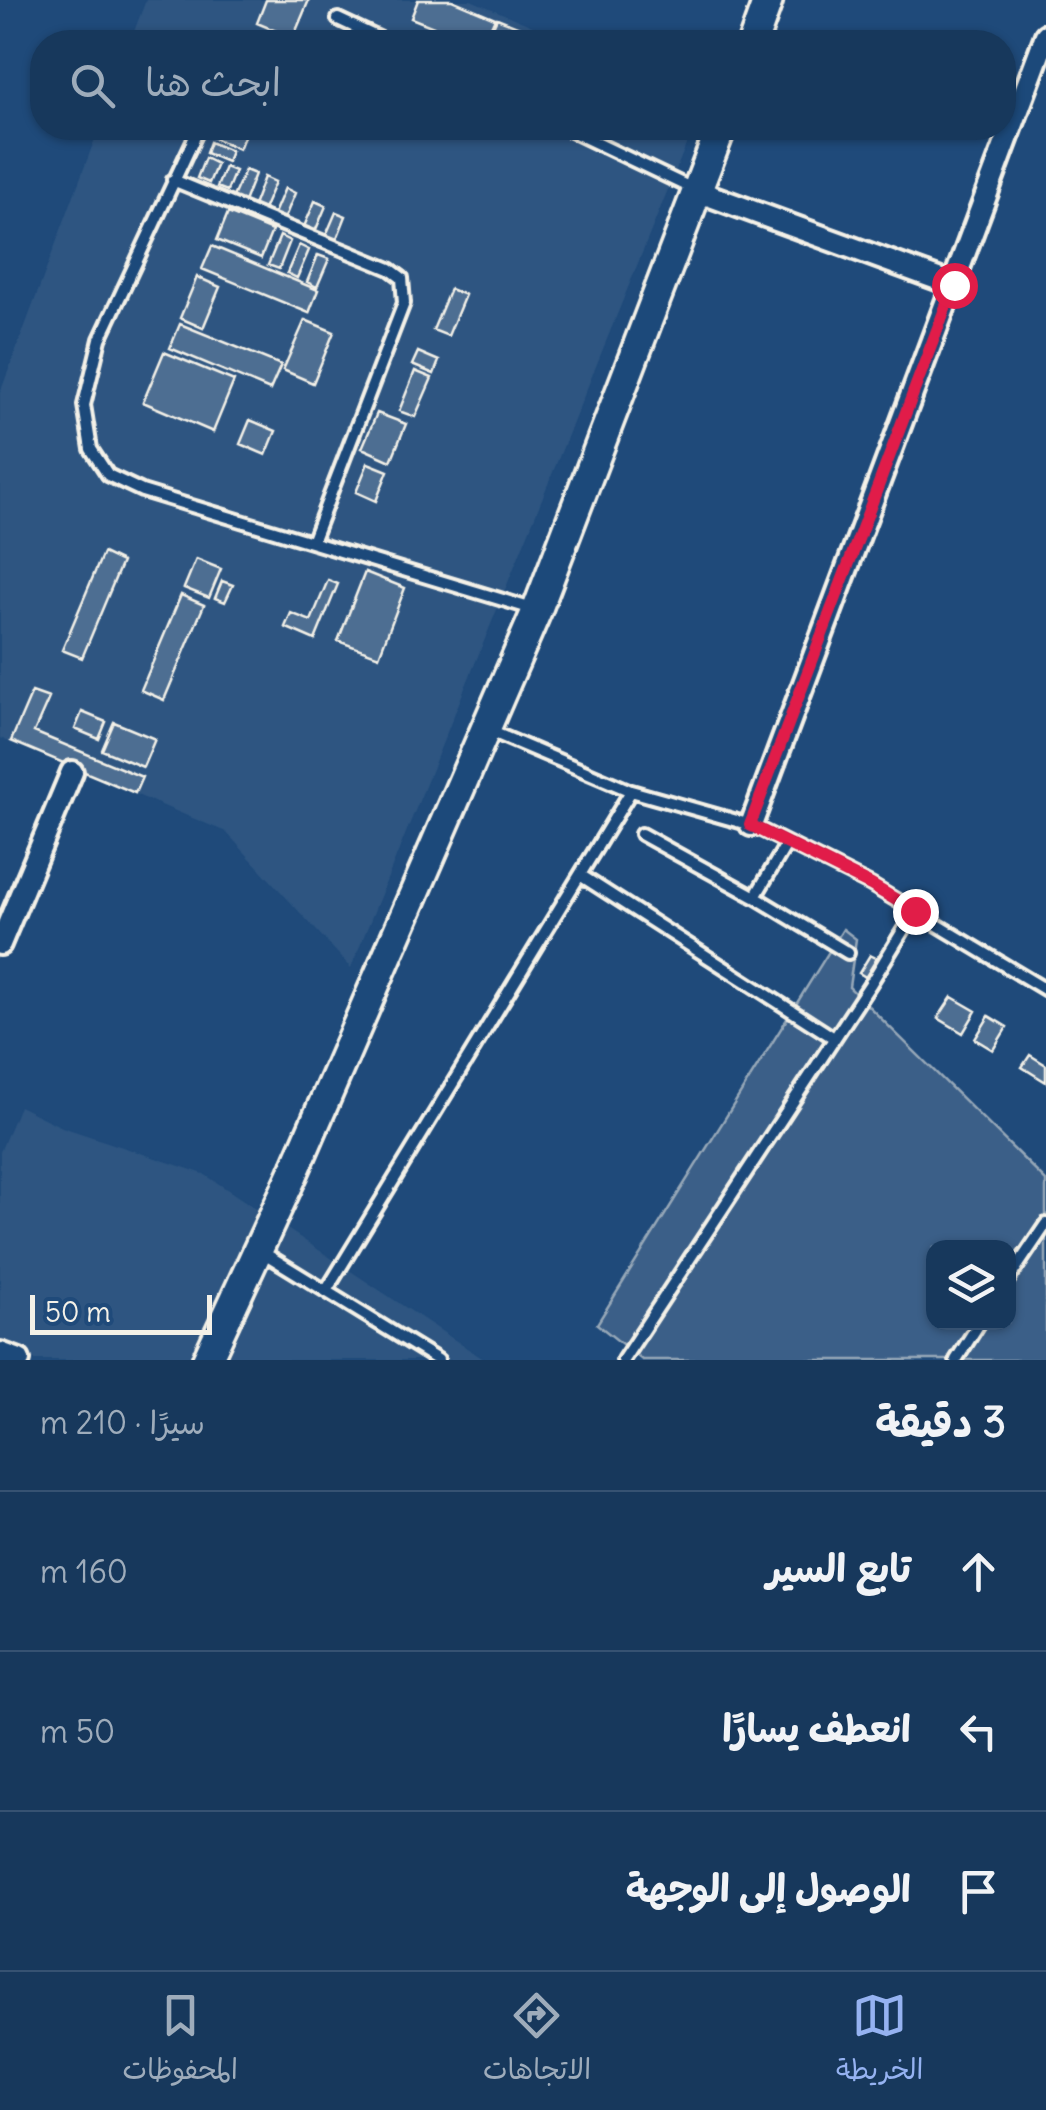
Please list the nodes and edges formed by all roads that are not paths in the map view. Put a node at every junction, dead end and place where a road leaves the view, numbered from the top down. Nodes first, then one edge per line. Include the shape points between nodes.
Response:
1 (768, 0) edge
2 (338, 19) dead end
3 (361, 30) edge
4 (757, 30) edge
5 (1046, 35) edge
6 (1016, 117) edge
7 (193, 140) edge
8 (590, 140) edge
9 (716, 140) edge
10 (1007, 140) edge
11 (174, 180) junction
12 (697, 191) junction
13 (954, 285) junction
14 (312, 542) junction
15 (537, 610) junction
16 (486, 729) junction
17 (72, 772) dead end
18 (631, 791) junction
19 (750, 825) junction
20 (641, 834) dead end
21 (786, 843) junction
22 (580, 875) junction
23 (755, 897) junction
24 (915, 911) junction
25 (0, 944) edge
26 (848, 953) dead end
27 (1046, 990) edge
28 (834, 1038) junction
29 (1046, 1224) edge
30 (258, 1249) junction
31 (1016, 1268) edge
32 (326, 1291) junction
33 (975, 1330) edge
34 (0, 1353) edge
35 (19, 1360) edge
36 (207, 1360) edge
37 (438, 1360) edge
38 (623, 1360) edge
39 (956, 1360) edge

1 - 4 street
2 - 3 lane
5 - 6 street
7 - 11 lane
8 - 12 lane
9 - 12 street
10 - 13 street
11 - 14 lane via 402,278 404,303
11 - 14 lane via 100,339 84,405 90,449 108,475 142,491
12 - 13 street
12 - 15 street
13 - 19 street
14 - 15 lane
15 - 16 street
16 - 18 lane
16 - 30 street
17 - 25 street
18 - 19 lane
18 - 22 lane
19 - 21 lane
20 - 23 lane
21 - 23 lane
21 - 24 lane
22 - 28 lane
22 - 32 lane
23 - 26 lane
24 - 27 lane
24 - 28 lane
28 - 38 lane
29 - 31 lane
30 - 32 lane
30 - 36 street
32 - 37 lane
33 - 39 lane
34 - 35 street

